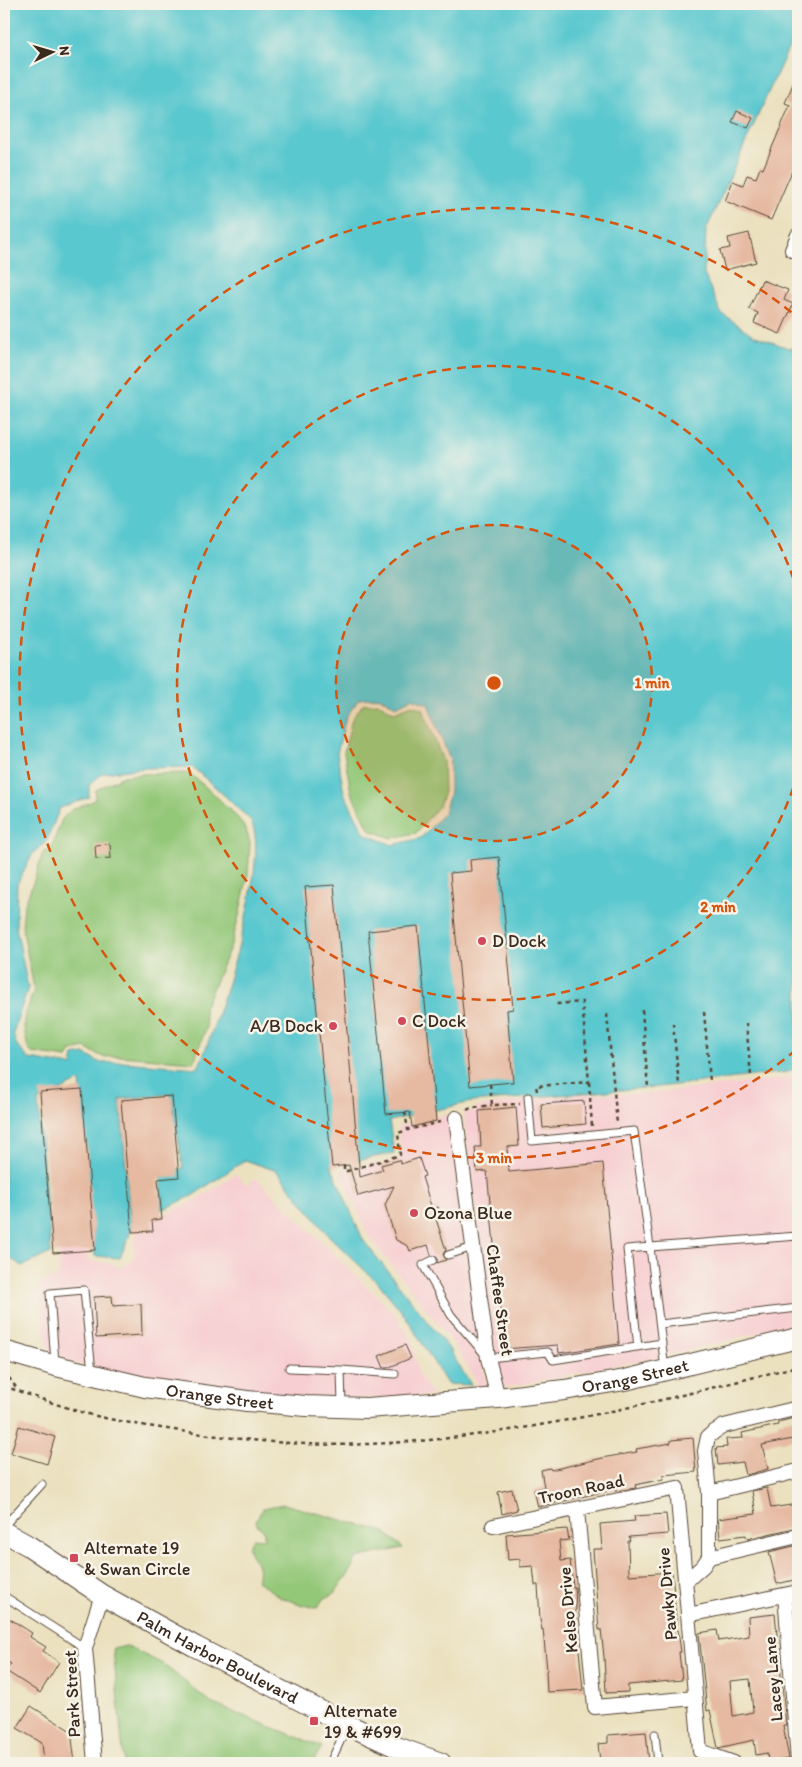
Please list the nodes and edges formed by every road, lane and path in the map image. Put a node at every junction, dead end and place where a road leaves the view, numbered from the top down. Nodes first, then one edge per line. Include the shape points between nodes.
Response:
1 (798, 235) edge
2 (792, 250) dead end
3 (556, 1004) dead end
4 (642, 1010) dead end
5 (704, 1012) dead end
6 (607, 1014) dead end
7 (674, 1023) dead end
8 (746, 1023) dead end
9 (751, 1076) dead end
10 (710, 1081) dead end
11 (588, 1082) junction
12 (490, 1084) dead end
13 (679, 1085) dead end
14 (536, 1086) dead end
15 (648, 1088) dead end
16 (528, 1097) dead end
17 (529, 1106) junction
18 (456, 1118) dead end
19 (408, 1130) dead end
20 (618, 1133) junction
21 (593, 1135) junction
22 (344, 1166) dead end
23 (798, 1236) edge
24 (473, 1247) junction
25 (650, 1247) junction
26 (448, 1255) dead end
27 (433, 1260) dead end
28 (798, 1308) edge
29 (660, 1324) junction
30 (798, 1338) edge
31 (662, 1343) junction
32 (638, 1347) junction
33 (4, 1351) edge
34 (488, 1358) junction
35 (56, 1366) junction
36 (289, 1368) dead end
37 (341, 1370) junction
38 (665, 1370) junction
39 (4, 1371) edge
40 (395, 1374) dead end
41 (92, 1375) junction
42 (19, 1391) dead end
43 (498, 1398) junction
44 (342, 1408) junction
45 (798, 1408) edge
46 (798, 1471) edge
47 (42, 1484) dead end
48 (677, 1488) joint
49 (709, 1493) junction
50 (577, 1510) junction
51 (4, 1526) edge
52 (493, 1526) dead end
53 (4, 1532) edge
54 (798, 1536) edge
55 (709, 1557) junction
56 (686, 1581) junction
57 (792, 1593) edge
58 (102, 1595) junction
59 (4, 1596) edge
60 (688, 1615) junction
61 (85, 1648) junction
62 (695, 1698) junction
63 (348, 1725) junction
64 (655, 1734) dead end
65 (798, 1760) edge
66 (95, 1763) edge
67 (330, 1763) edge
68 (441, 1763) edge
69 (658, 1763) edge
70 (734, 1763) edge

1 - 2 street
3 - 11 path via 582,1002
4 - 15 path
5 - 10 path
6 - 20 path
7 - 13 path
8 - 9 path
11 - 14 path
11 - 21 path
12 - 17 path via 492,1106 517,1103
16 - 17 lane
17 - 21 lane via 532,1141
18 - 24 street, Chaffee Street
19 - 22 path via 398,1133 400,1155 344,1172
20 - 21 lane
20 - 25 lane via 634,1131
23 - 25 lane
24 - 26 lane
24 - 34 street, Chaffee Street
25 - 29 lane
25 - 32 lane via 627,1249
27 - 34 lane via 423,1265 451,1315
28 - 29 lane
29 - 31 lane
30 - 38 street, Orange Street
31 - 32 lane
31 - 38 lane
32 - 34 lane via 553,1360 548,1352
33 - 35 street, Orange Street
34 - 43 street, Chaffee Street
35 - 41 street, Orange Street
35 - 41 lane via 50,1293 84,1290
36 - 37 lane
37 - 40 lane
37 - 44 lane
38 - 43 street, Orange Street
39 - 42 path
41 - 44 street, Orange Street via 145,1387 248,1401
43 - 44 street, Orange Street
45 - 49 street via 724,1426 708,1437 705,1451
46 - 49 street
47 - 51 lane
48 - 50 street, Troon Road
48 - 56 street, Pawky Drive
49 - 55 street
50 - 52 street, Troon Road
50 - 62 street, Kelso Drive via 595,1707
53 - 58 street, Palm Harbor Boulevard
54 - 55 street
55 - 56 street
56 - 60 street, Pawky Drive
57 - 60 street
57 - 65 street, Lacey Lane
58 - 61 street, Park Street
58 - 63 street, Palm Harbor Boulevard
59 - 61 lane
60 - 62 street, Pawky Drive
61 - 66 street, Park Street
62 - 70 street, Pawky Drive via 700,1752
63 - 67 lane
63 - 68 street, Palm Harbor Boulevard
64 - 69 lane

